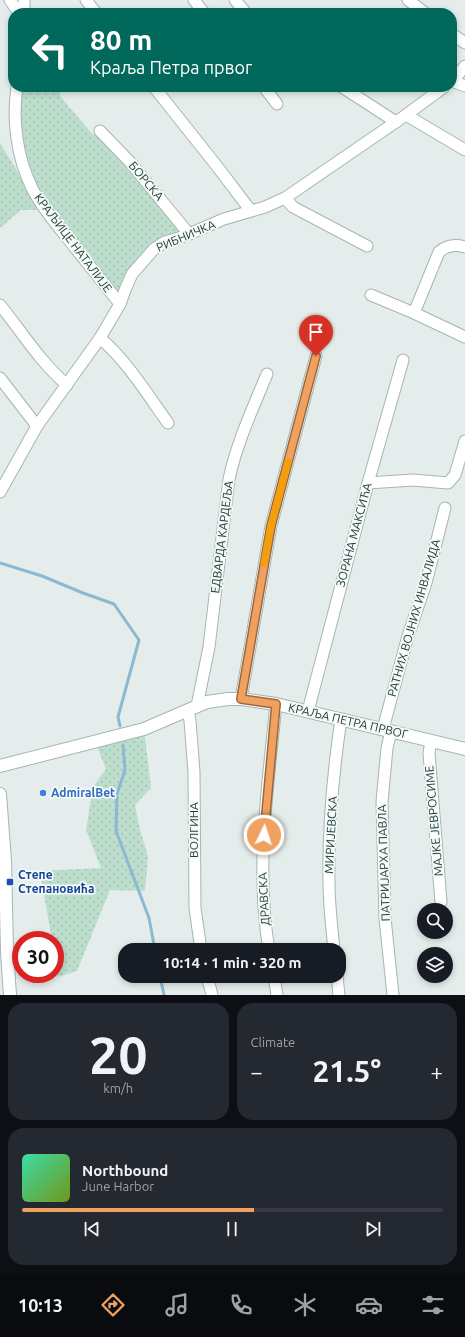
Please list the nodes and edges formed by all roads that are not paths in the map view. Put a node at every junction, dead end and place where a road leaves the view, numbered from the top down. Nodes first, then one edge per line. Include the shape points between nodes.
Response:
1 (86, 0) edge
2 (194, 0) edge
3 (235, 0) edge
4 (408, 0) edge
5 (92, 8) edge
6 (200, 8) edge
7 (242, 8) edge
8 (418, 8) edge
9 (465, 66) edge
10 (457, 75) edge
11 (16, 92) edge
12 (158, 92) edge
13 (268, 92) edge
14 (350, 92) edge
15 (438, 92) edge
16 (277, 104) dead end
17 (406, 115) junction
18 (396, 122) junction
19 (100, 131) dead end
20 (465, 150) edge
21 (284, 198) junction
22 (251, 211) junction
23 (189, 234) junction
24 (367, 246) dead end
25 (465, 247) edge
26 (371, 295) dead end
27 (120, 304) junction
28 (0, 305) edge
29 (414, 313) junction
30 (465, 337) edge
31 (100, 338) junction
32 (316, 356) dead end
33 (403, 360) dead end
34 (267, 374) dead end
35 (0, 378) edge
36 (67, 386) junction
37 (168, 423) dead end
38 (37, 426) junction
39 (465, 441) edge
40 (368, 483) junction
41 (0, 492) edge
42 (445, 508) dead end
43 (241, 699) junction
44 (276, 704) junction
45 (192, 708) junction
46 (308, 711) junction
47 (341, 719) junction
48 (387, 730) junction
49 (431, 741) junction
50 (465, 749) edge
51 (0, 766) edge
52 (0, 794) edge
53 (441, 902) dead end
54 (200, 943) edge
55 (268, 943) edge
56 (333, 943) edge
57 (209, 983) edge
58 (275, 983) edge
59 (338, 983) edge
60 (10, 995) edge
61 (212, 995) edge
62 (277, 995) edge
63 (339, 995) edge
64 (394, 995) edge

1 - 5 street
2 - 6 street
3 - 7 street
4 - 8 street
9 - 10 street, РИБНИЧКА
11 - 27 street, КРАЉИЦЕ НАТАЛИЈЕ via 14,109 19,149 32,189 45,210
12 - 22 street
13 - 16 street
14 - 18 street
15 - 17 street, РИБНИЧКА
17 - 18 street, РИБНИЧКА
17 - 20 street
18 - 21 street, РИБНИЧКА
19 - 23 street, БОРСКА via 130,162
21 - 22 street, РИБНИЧКА
21 - 24 street via 293,207
22 - 23 street, РИБНИЧКА
23 - 27 street, РИБНИЧКА via 165,242 154,249 132,274
25 - 29 street via 451,245 439,252
26 - 29 street
27 - 31 street, РИБНИЧКА
28 - 36 street via 52,373
29 - 30 street
31 - 36 street, РИБНИЧКА
31 - 37 street via 130,371
32 - 43 street via 271,526
33 - 40 street, ЗОРАНА МАКСИЋА
34 - 45 street, ЕДВАРДА КАРДЕЉА via 244,429 230,473 208,647
35 - 38 street
36 - 38 street, РИБНИЧКА
38 - 41 street, РИБНИЧКА
39 - 40 street via 455,475 448,482 414,480
40 - 46 street, ЗОРАНА МАКСИЋА
42 - 48 street, РАТНИХ ВОЈНИХ ИНВАЛИДА via 424,589 406,643
43 - 44 street, КРАЉА ПЕТРА ПРВОГ
43 - 45 street, КРАЉА ПЕТРА ПРВОГ via 218,700
44 - 46 street, КРАЉА ПЕТРА ПРВОГ
44 - 55 street, ДРАВСКА via 262,875
45 - 51 street, КРАЉА ПЕТРА ПРВОГ via 144,729
45 - 54 street, ВОЛГИНА via 190,721 194,772 195,908
46 - 47 street, КРАЉА ПЕТРА ПРВОГ
47 - 48 street, КРАЉА ПЕТРА ПРВОГ
47 - 56 street, МИРИЈЕВСКА via 330,838 329,884
48 - 49 street, КРАЉА ПЕТРА ПРВОГ
48 - 64 street, ПАТРИЈАРХА ПАВЛА via 382,802 385,918
49 - 50 street, КРАЉА ПЕТРА ПРВОГ
49 - 53 street, МАЈКЕ ЈЕВРОСИМЕ via 429,753
52 - 60 street
57 - 61 street
58 - 62 street
59 - 63 street

